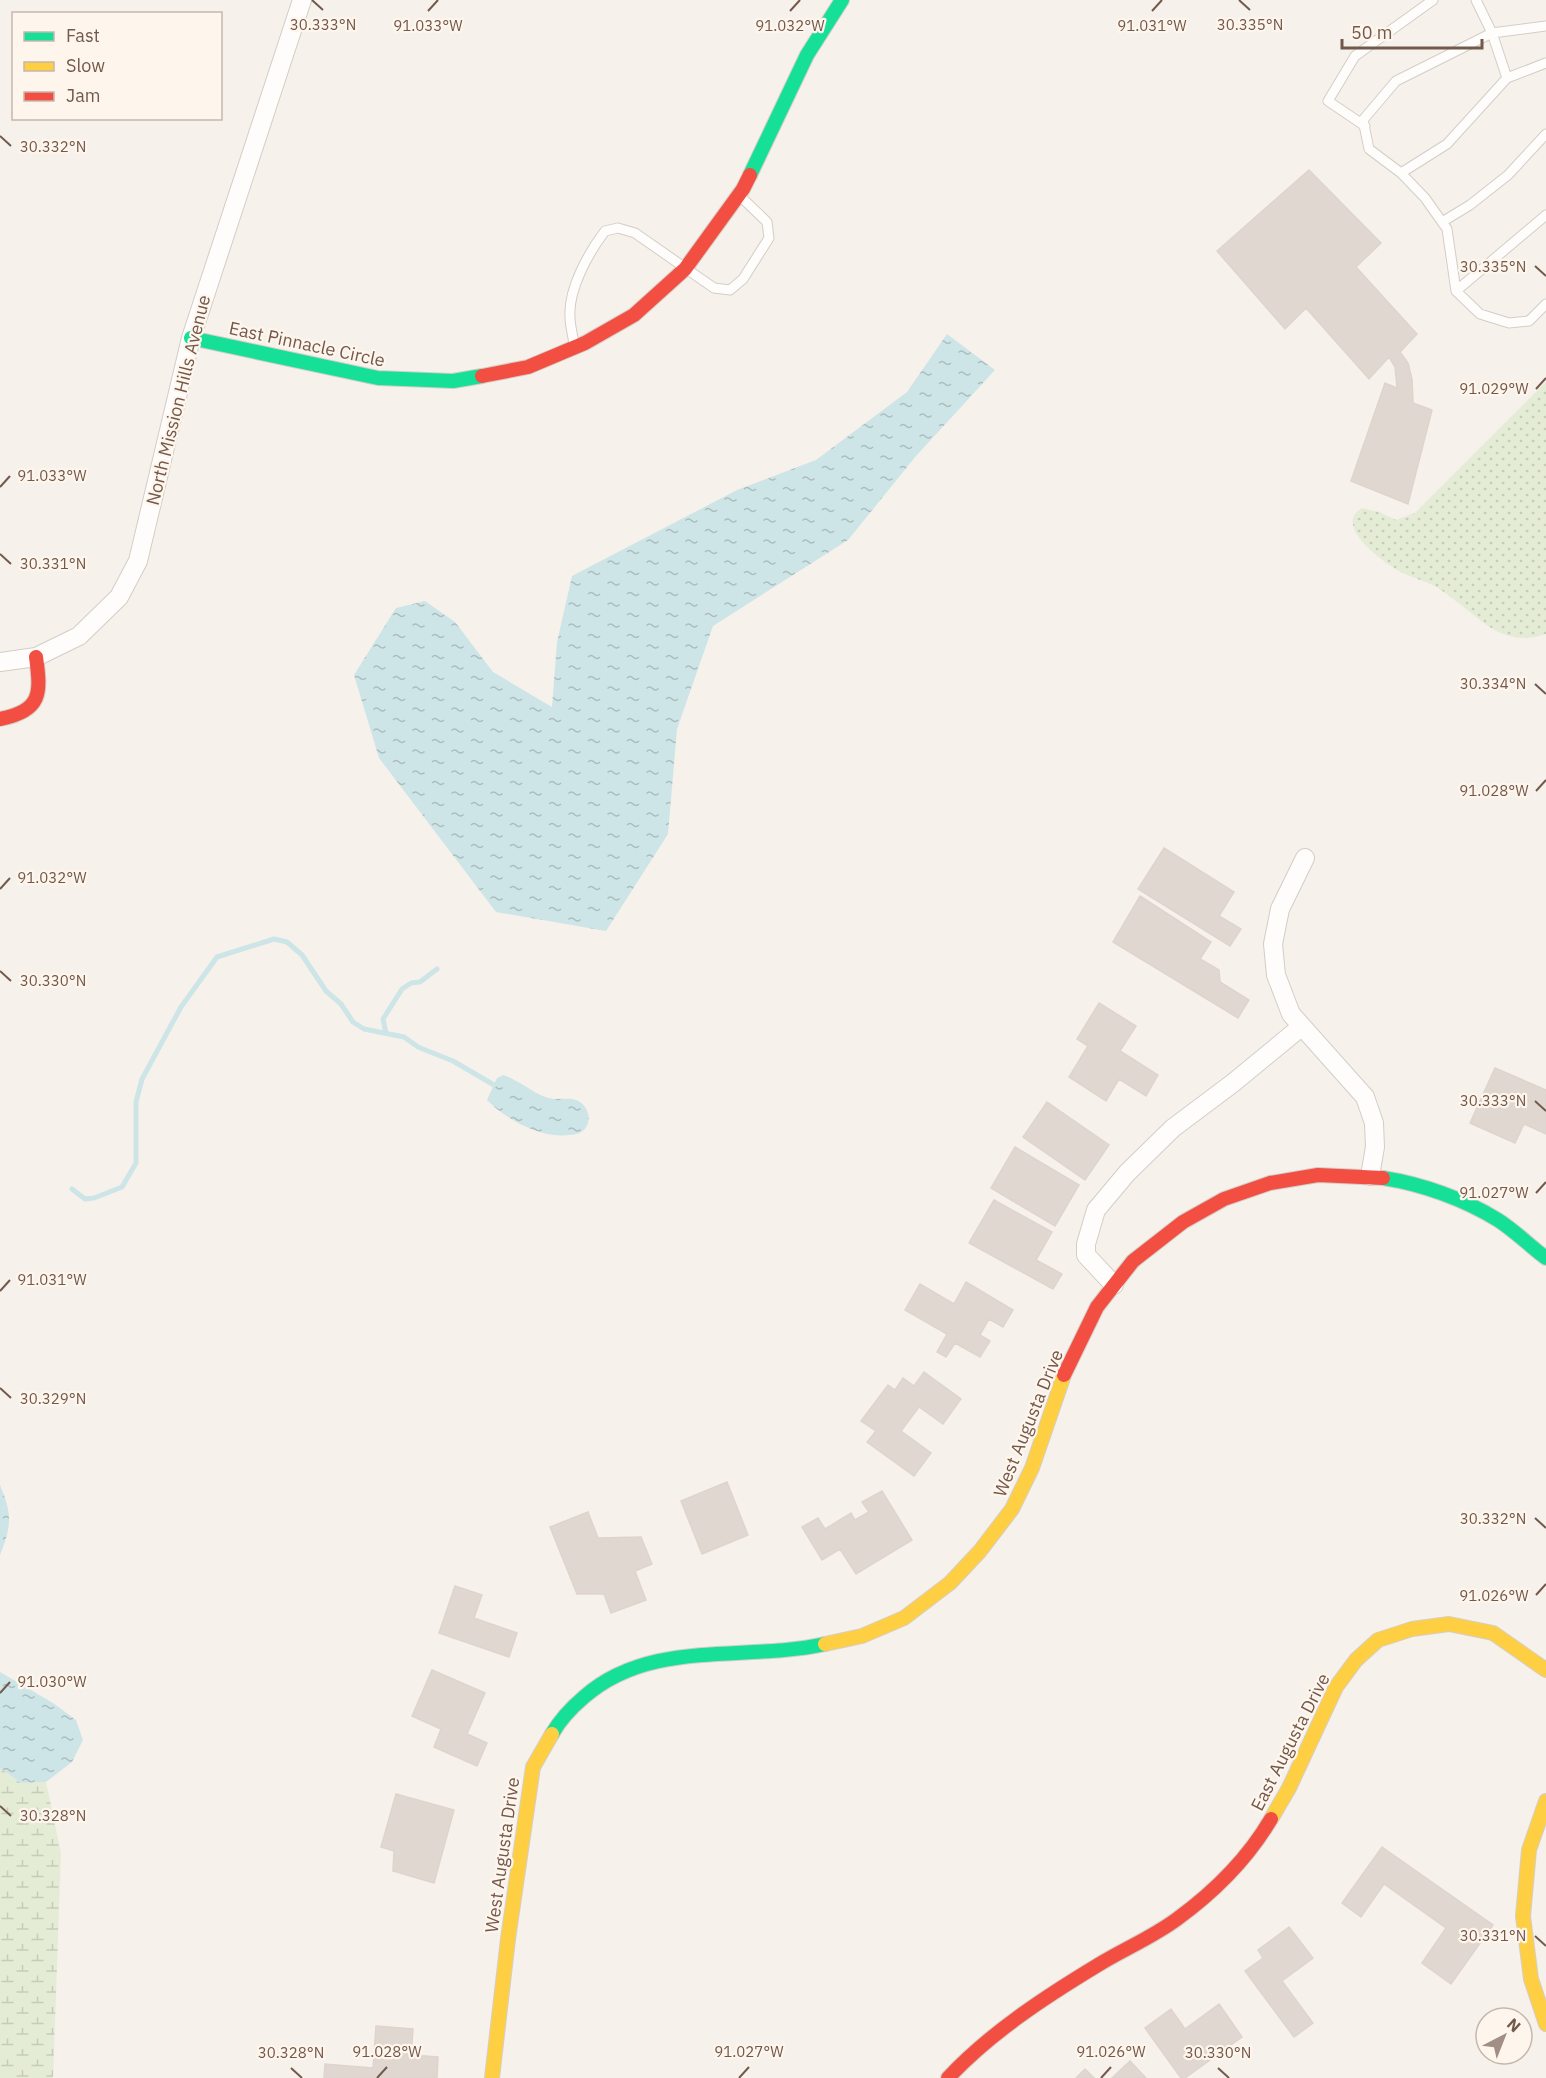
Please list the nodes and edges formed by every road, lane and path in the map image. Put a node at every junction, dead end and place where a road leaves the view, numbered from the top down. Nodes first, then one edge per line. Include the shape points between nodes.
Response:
1 (302, 0) edge
2 (842, 0) edge
3 (1433, 0) edge
4 (1476, 0) edge
5 (1546, 26) edge
6 (1492, 33) junction
7 (1546, 63) edge
8 (1507, 78) junction
9 (1365, 126) junction
10 (1546, 134) edge
11 (1401, 173) junction
12 (738, 194) junction
13 (1546, 215) edge
14 (1442, 222) junction
15 (685, 269) junction
16 (1456, 291) junction
17 (1546, 304) edge
18 (191, 338) junction
19 (575, 347) junction
20 (36, 657) junction
21 (0, 662) edge
22 (0, 719) edge
23 (1305, 858) dead end
24 (1301, 1027) junction
25 (1370, 1176) junction
26 (1546, 1258) edge
27 (1114, 1285) junction
28 (1546, 1670) edge
29 (1546, 1802) edge
30 (1546, 2024) edge
31 (492, 2075) edge
32 (948, 2078) edge

1 - 18 street, North Mission Hills Avenue
2 - 12 street, East Pinnacle Circle via 807,55
3 - 9 lane via 1355,56 1328,101
4 - 6 lane
5 - 6 lane
6 - 8 lane
6 - 9 lane via 1396,81 1363,120
7 - 8 lane
8 - 11 lane via 1447,144
9 - 11 lane via 1369,149
10 - 14 lane via 1508,175
11 - 14 lane
12 - 15 street, East Pinnacle Circle
12 - 15 lane via 767,222 769,237 743,279 730,290 714,288
13 - 16 lane
14 - 16 lane via 1447,229
15 - 19 street, East Pinnacle Circle via 634,315
15 - 19 lane via 635,233 618,228 605,231 585,263 570,302
16 - 17 lane via 1480,315 1509,323 1529,321
18 - 19 street, East Pinnacle Circle via 378,378 453,381 528,367
18 - 20 street, North Mission Hills Avenue via 138,561 119,597 79,636
20 - 21 street, North Mission Hills Avenue
20 - 22 street via 39,692 28,708 11,718
23 - 24 street via 1280,909 1273,944 1276,975 1291,1014
24 - 25 street via 1365,1097 1374,1123
24 - 27 street via 1173,1128 1096,1210 1086,1256
25 - 26 street, West Augusta Drive via 1404,1181 1457,1199 1498,1220
25 - 27 street, West Augusta Drive via 1318,1175 1270,1184 1224,1199 1183,1222 1132,1261
27 - 31 street, West Augusta Drive via 1097,1307 1060,1384 1032,1468 1012,1509 950,1583 904,1618 862,1636 800,1650 686,1656 645,1663 600,1683 562,1716 533,1767
28 - 32 street, East Augusta Drive via 1492,1633 1449,1624 1412,1629 1378,1640 1356,1660 1336,1687 1289,1788 1257,1842 1211,1891 1176,1920 1032,2008
29 - 30 street via 1529,1850 1523,1916 1532,1979

